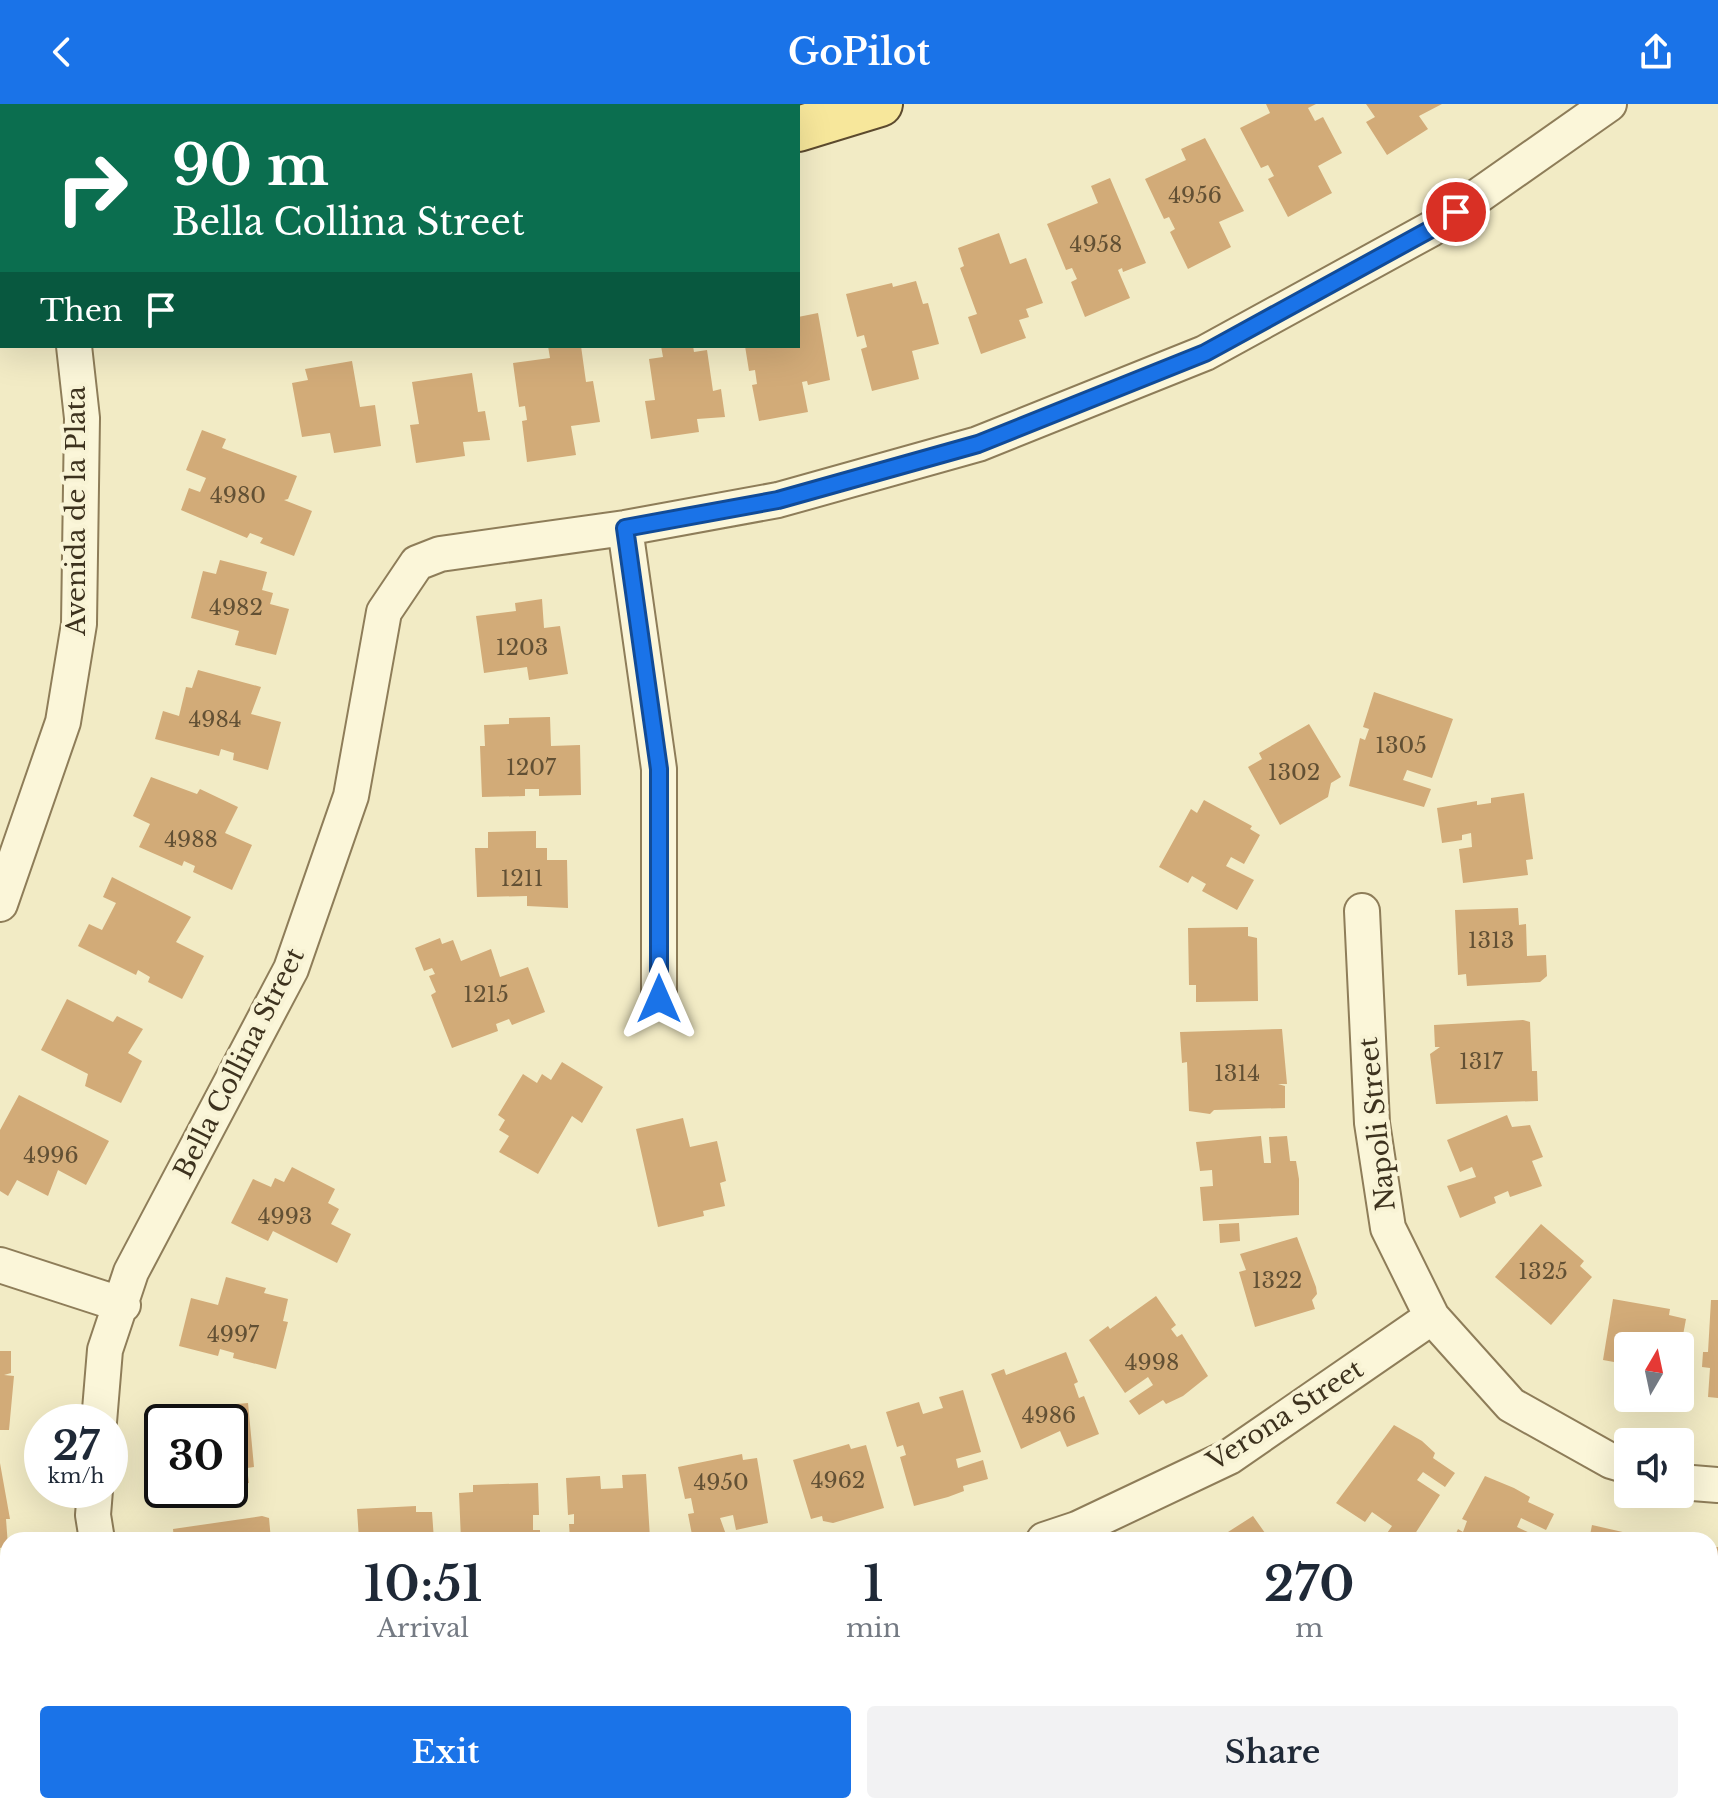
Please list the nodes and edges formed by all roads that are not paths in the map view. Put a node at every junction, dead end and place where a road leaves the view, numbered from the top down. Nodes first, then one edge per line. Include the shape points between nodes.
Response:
1 (880, 104) edge
2 (1609, 104) edge
3 (800, 128) edge
4 (74, 348) edge
5 (625, 528) junction
6 (0, 904) edge
7 (1362, 911) dead end
8 (659, 999) dead end
9 (0, 1265) edge
10 (123, 1305) junction
11 (1432, 1317) junction
12 (100, 1404) edge
13 (1614, 1462) edge
14 (1694, 1483) edge
15 (1718, 1485) edge
16 (94, 1508) edge
17 (96, 1532) edge
18 (1068, 1532) edge

1 - 3 main road
2 - 5 street, Bella Collina Street via 1431,229 1205,353 978,444 778,500
4 - 6 street, Avenida de la Plata via 82,418 79,624 63,722
5 - 8 street via 659,769
5 - 10 street, Bella Collina Street via 440,554 417,563 384,612 351,796 291,969 131,1272
7 - 11 street, Napoli Street via 1372,1123 1388,1228
9 - 10 street
10 - 12 street, Bella Collina Street via 105,1350
11 - 13 street, Napoli Street via 1511,1405
11 - 18 street, Verona Street via 1229,1457
14 - 15 street
16 - 17 street

